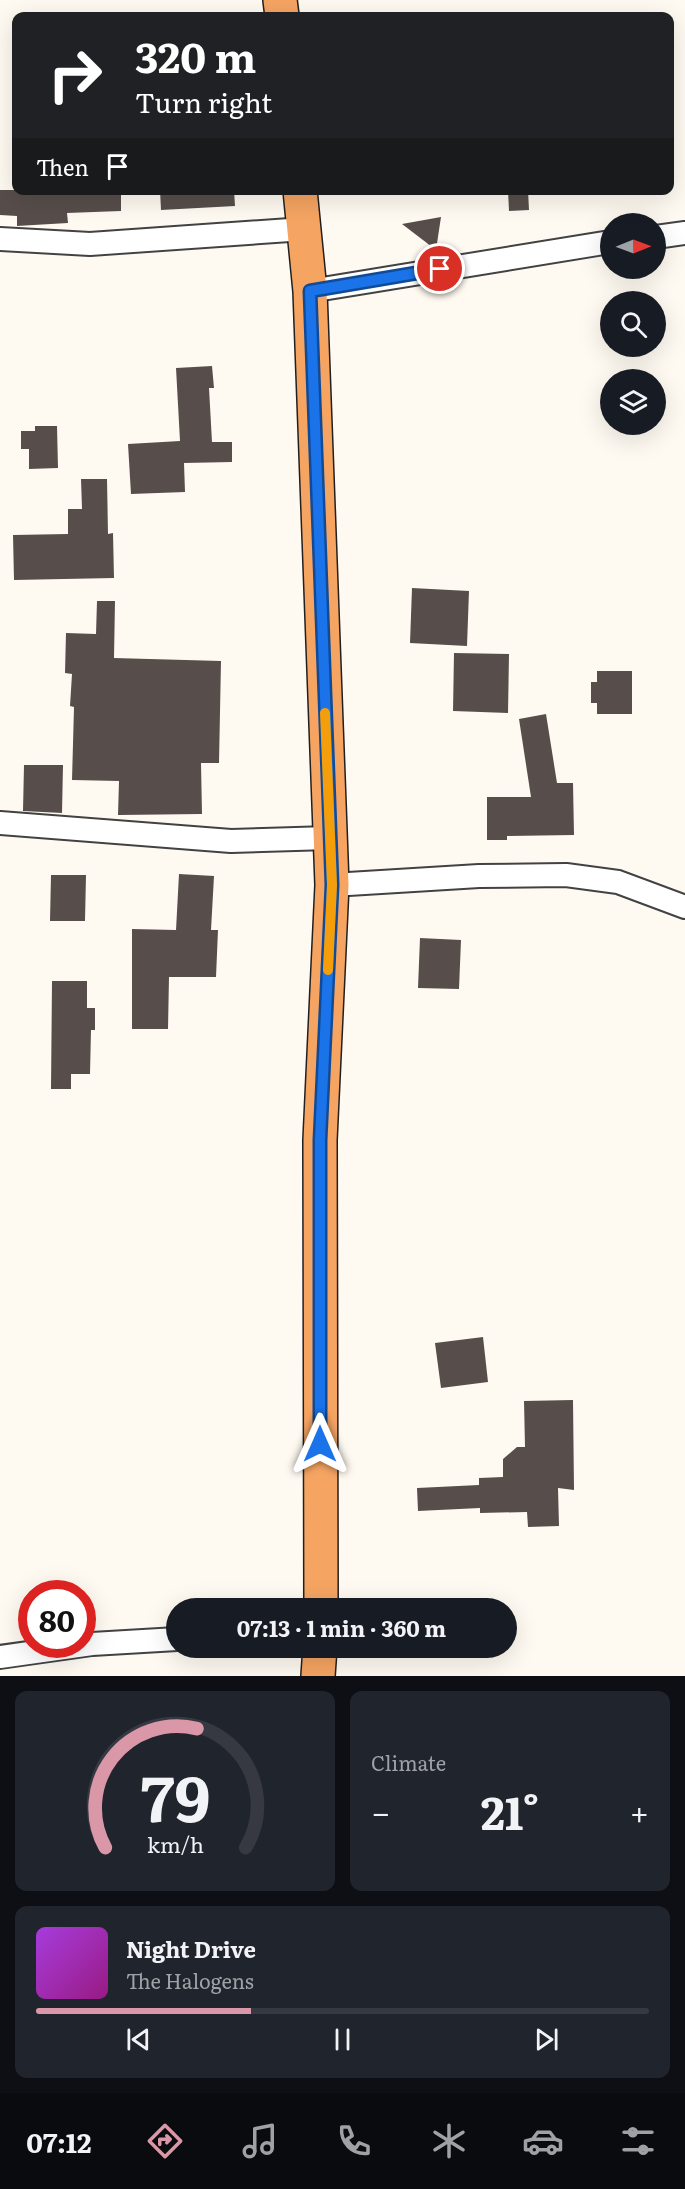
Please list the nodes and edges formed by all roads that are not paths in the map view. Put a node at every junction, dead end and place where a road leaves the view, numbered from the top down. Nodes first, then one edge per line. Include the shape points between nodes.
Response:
1 (301, 195) edge
2 (304, 229) junction
3 (685, 233) edge
4 (666, 236) edge
5 (0, 239) edge
6 (600, 244) edge
7 (310, 291) junction
8 (0, 823) edge
9 (329, 838) junction
10 (332, 885) junction
11 (685, 907) edge
12 (321, 1598) edge
13 (166, 1640) edge
14 (0, 1657) edge
15 (319, 1658) edge
16 (318, 1676) edge

1 - 2 highway
2 - 5 street via 90,243
2 - 7 highway
3 - 4 street
6 - 7 street
7 - 9 highway
8 - 9 street via 231,840
9 - 10 highway
10 - 11 street via 566,875 618,882
10 - 12 highway via 320,1140
13 - 14 street via 92,1644
15 - 16 highway

